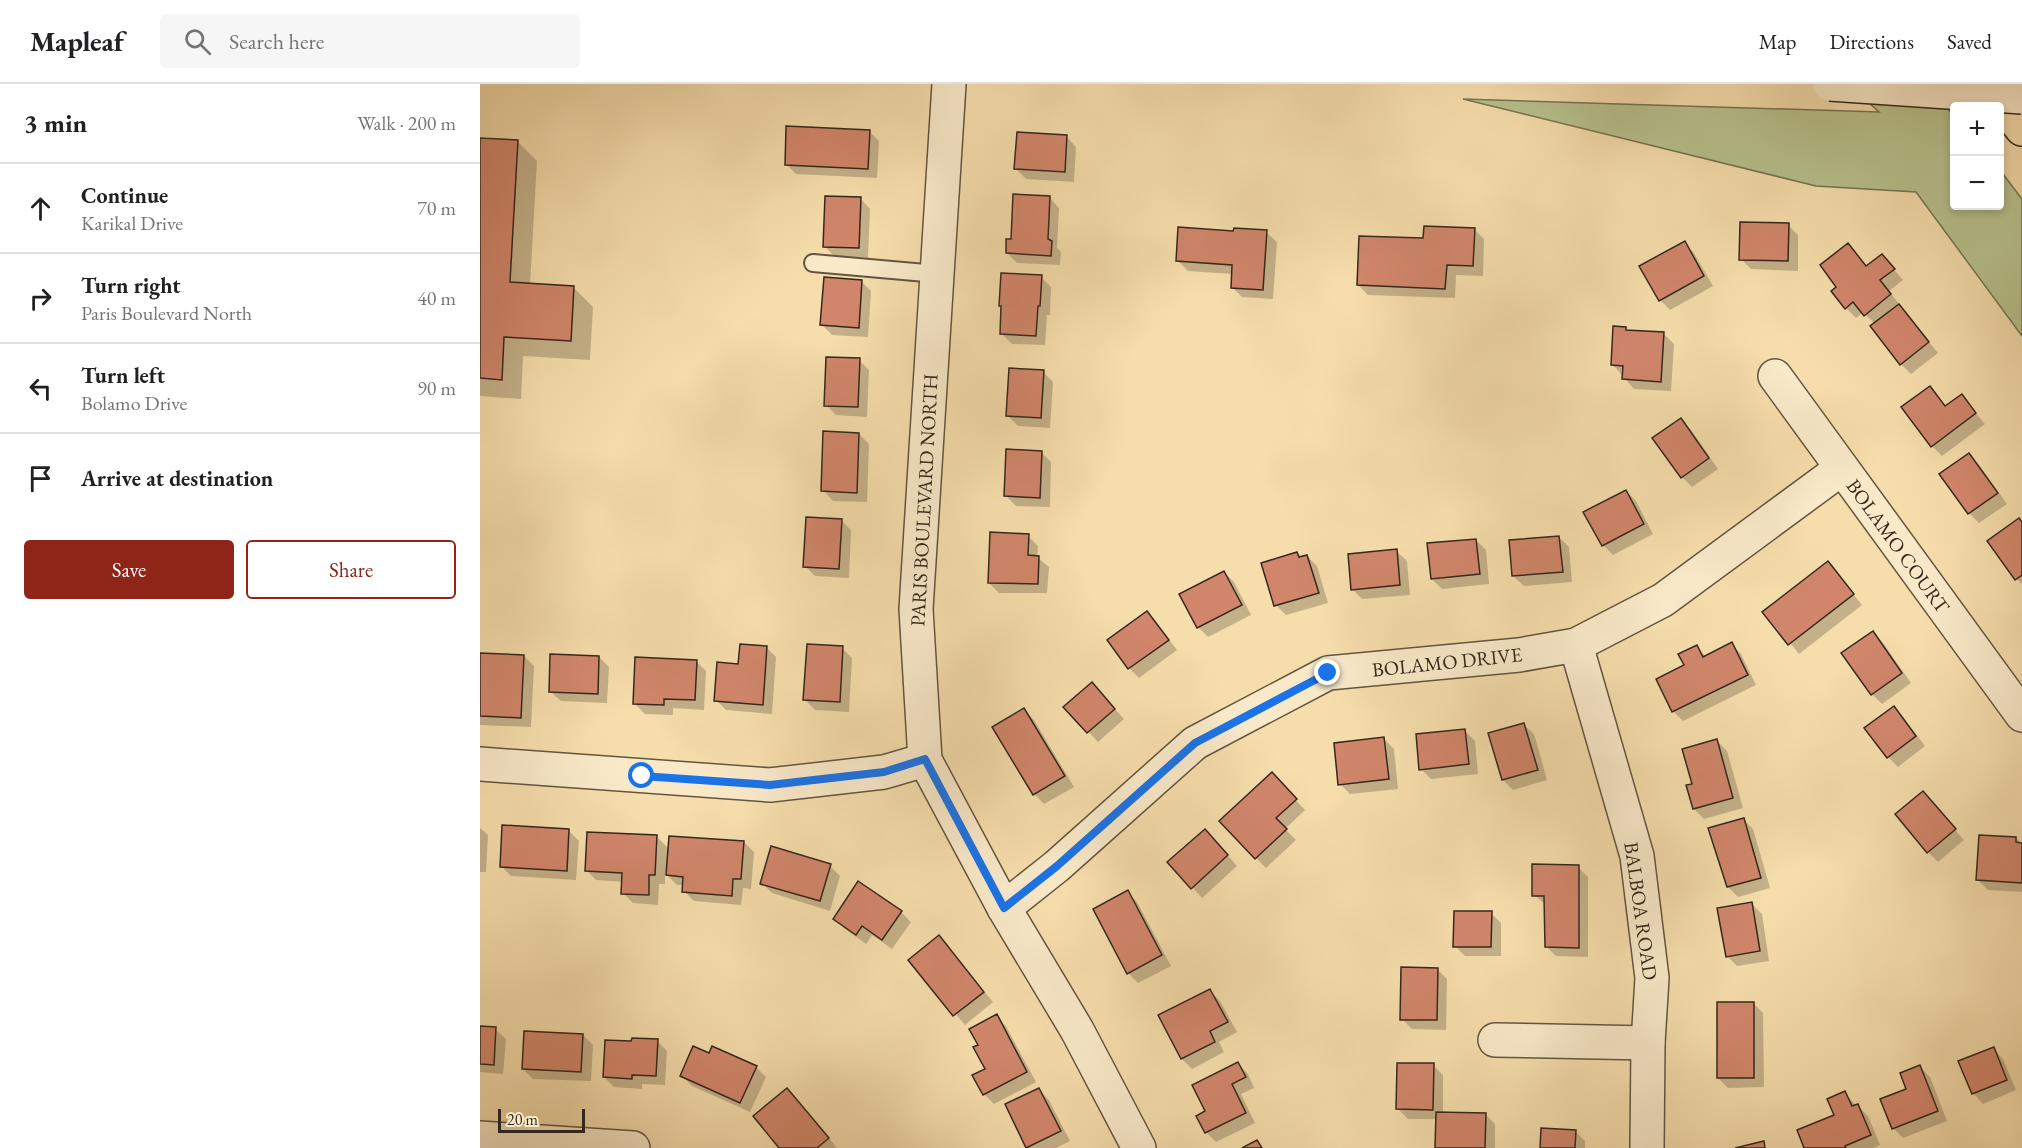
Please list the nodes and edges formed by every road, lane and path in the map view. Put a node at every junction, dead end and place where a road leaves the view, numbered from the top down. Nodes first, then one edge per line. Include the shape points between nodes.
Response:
1 (949, 84) edge
2 (1830, 84) edge
3 (1986, 84) edge
4 (2022, 97) edge
5 (2022, 129) edge
6 (813, 263) dead end
7 (937, 274) junction
8 (1775, 376) dead end
9 (1841, 469) junction
10 (1576, 645) junction
11 (2022, 715) edge
12 (925, 759) junction
13 (480, 764) edge
14 (1004, 908) junction
15 (1495, 1040) dead end
16 (1648, 1043) junction
17 (480, 1138) edge
18 (633, 1148) edge
19 (1139, 1148) edge
20 (1647, 1148) edge

1 - 7 street, PARIS BOULEVARD NORTH
2 - 4 street, bridge
3 - 5 highway
6 - 7 lane
7 - 12 street, PARIS BOULEVARD NORTH via 915,609
8 - 9 street, BOLAMO COURT
9 - 10 street, BOLAMO DRIVE via 1664,600
9 - 11 street, BOLAMO COURT
10 - 14 street, BOLAMO DRIVE via 1519,655 1328,673 1195,743
10 - 16 street, BALBOA ROAD via 1637,856 1652,978
12 - 13 street via 884,772 770,785
12 - 14 street, PARIS BOULEVARD NORTH
14 - 19 street, PARIS BOULEVARD NORTH via 1077,1030
15 - 16 street
16 - 20 street, BALBOA ROAD
17 - 18 street

